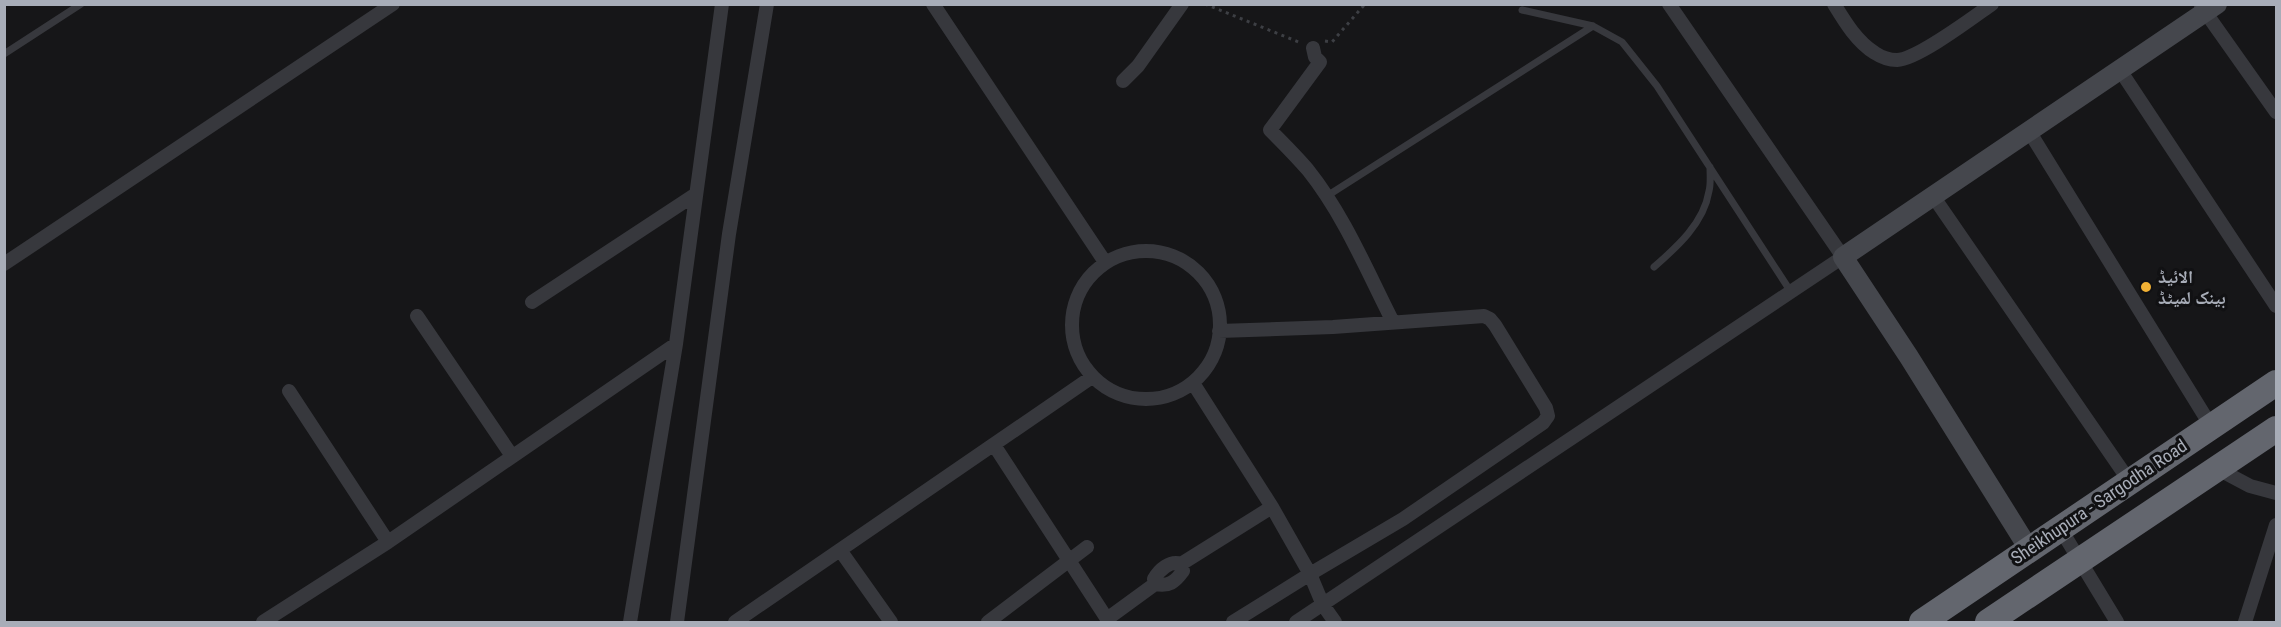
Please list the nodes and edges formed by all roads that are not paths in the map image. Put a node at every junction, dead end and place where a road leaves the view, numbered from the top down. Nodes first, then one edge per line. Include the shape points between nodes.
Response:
1 (81, 4) edge
2 (393, 4) edge
3 (722, 4) edge
4 (767, 4) edge
5 (933, 4) edge
6 (1182, 4) edge
7 (1669, 4) edge
8 (1834, 4) edge
9 (1992, 4) edge
10 (2208, 7) edge
11 (1522, 10) dead end
12 (1593, 26) junction
13 (1313, 48) road end
14 (4, 54) edge
15 (2120, 70) junction
16 (1123, 81) dead end
17 (2277, 112) edge
18 (2029, 131) junction
19 (1710, 167) junction
20 (696, 194) junction
21 (1933, 196) junction
22 (1326, 197) junction
23 (1843, 256) junction
24 (1105, 262) junction
25 (4, 264) edge
26 (1654, 267) dead end
27 (1791, 292) junction
28 (532, 302) dead end
29 (2277, 306) edge
30 (417, 316) dead end
31 (1393, 322) junction
32 (1220, 331) junction
33 (676, 344) junction
34 (1092, 377) junction
35 (1193, 383) junction
36 (2277, 383) edge
37 (289, 391) dead end
38 (2211, 426) junction
39 (2277, 429) edge
40 (994, 445) junction
41 (513, 456) junction
42 (2218, 469) junction
43 (2130, 482) junction
44 (2277, 493) edge
45 (1272, 507) junction
46 (2277, 525) edge
47 (2060, 528) junction
48 (388, 542) junction
49 (1087, 547) dead end
50 (2029, 549) junction
51 (840, 550) junction
52 (1068, 560) junction
53 (2081, 561) junction
54 (1310, 574) junction
55 (1323, 604) junction
56 (1108, 621) edge
57 (263, 622) edge
58 (630, 622) edge
59 (677, 622) edge
60 (735, 622) edge
61 (891, 622) edge
62 (988, 622) edge
63 (1233, 622) edge
64 (1296, 622) edge
65 (1335, 622) edge
66 (1922, 622) edge
67 (1988, 622) edge
68 (2117, 622) edge
69 (2245, 622) edge

1 - 14 lane
2 - 25 street
3 - 20 street
4 - 59 street via 729,234
5 - 24 street
6 - 16 street
7 - 23 street
8 - 9 street via 1864,45 1875,54 1898,60 1915,55
10 - 15 street
10 - 17 street
11 - 12 lane
12 - 19 lane via 1623,42
12 - 22 lane
13 - 22 street via 1320,62 1270,130
15 - 18 street
15 - 29 street
18 - 21 street
18 - 38 street
19 - 26 lane via 1709,191 1701,214 1682,242
19 - 27 lane
20 - 28 street
20 - 33 street
21 - 23 street
21 - 43 street
22 - 31 street
23 - 27 street
23 - 50 street
24 - 32 street via 1138,251 1155,251 1187,263 1211,288 1218,304
24 - 34 street via 1082,287 1071,320 1076,354
27 - 55 street
30 - 41 street
31 - 32 street
31 - 54 street via 1480,315 1490,319 1548,417 1403,519
32 - 35 street via 1214,355
33 - 41 street
33 - 58 street
34 - 35 street via 1111,391 1144,400 1162,398
34 - 40 street
35 - 45 street
36 - 38 highway, Sheikhupura - Sargodha Road
37 - 48 street
38 - 43 highway, Sheikhupura - Sargodha Road
39 - 42 highway
40 - 51 street
40 - 52 street
41 - 48 street
42 - 44 street via 2250,486
42 - 53 highway
43 - 47 highway, Sheikhupura - Sargodha Road
45 - 54 street
45 - 56 street via 1181,564 1164,567 1157,573 1155,584
46 - 69 street
47 - 50 highway, Sheikhupura - Sargodha Road
47 - 53 street
48 - 57 street
49 - 52 street
50 - 66 highway, Sheikhupura - Sargodha Road
51 - 60 street
51 - 61 street
52 - 56 street
52 - 62 street
53 - 67 highway
53 - 68 street
54 - 55 street
54 - 63 street
55 - 64 street
55 - 65 street

